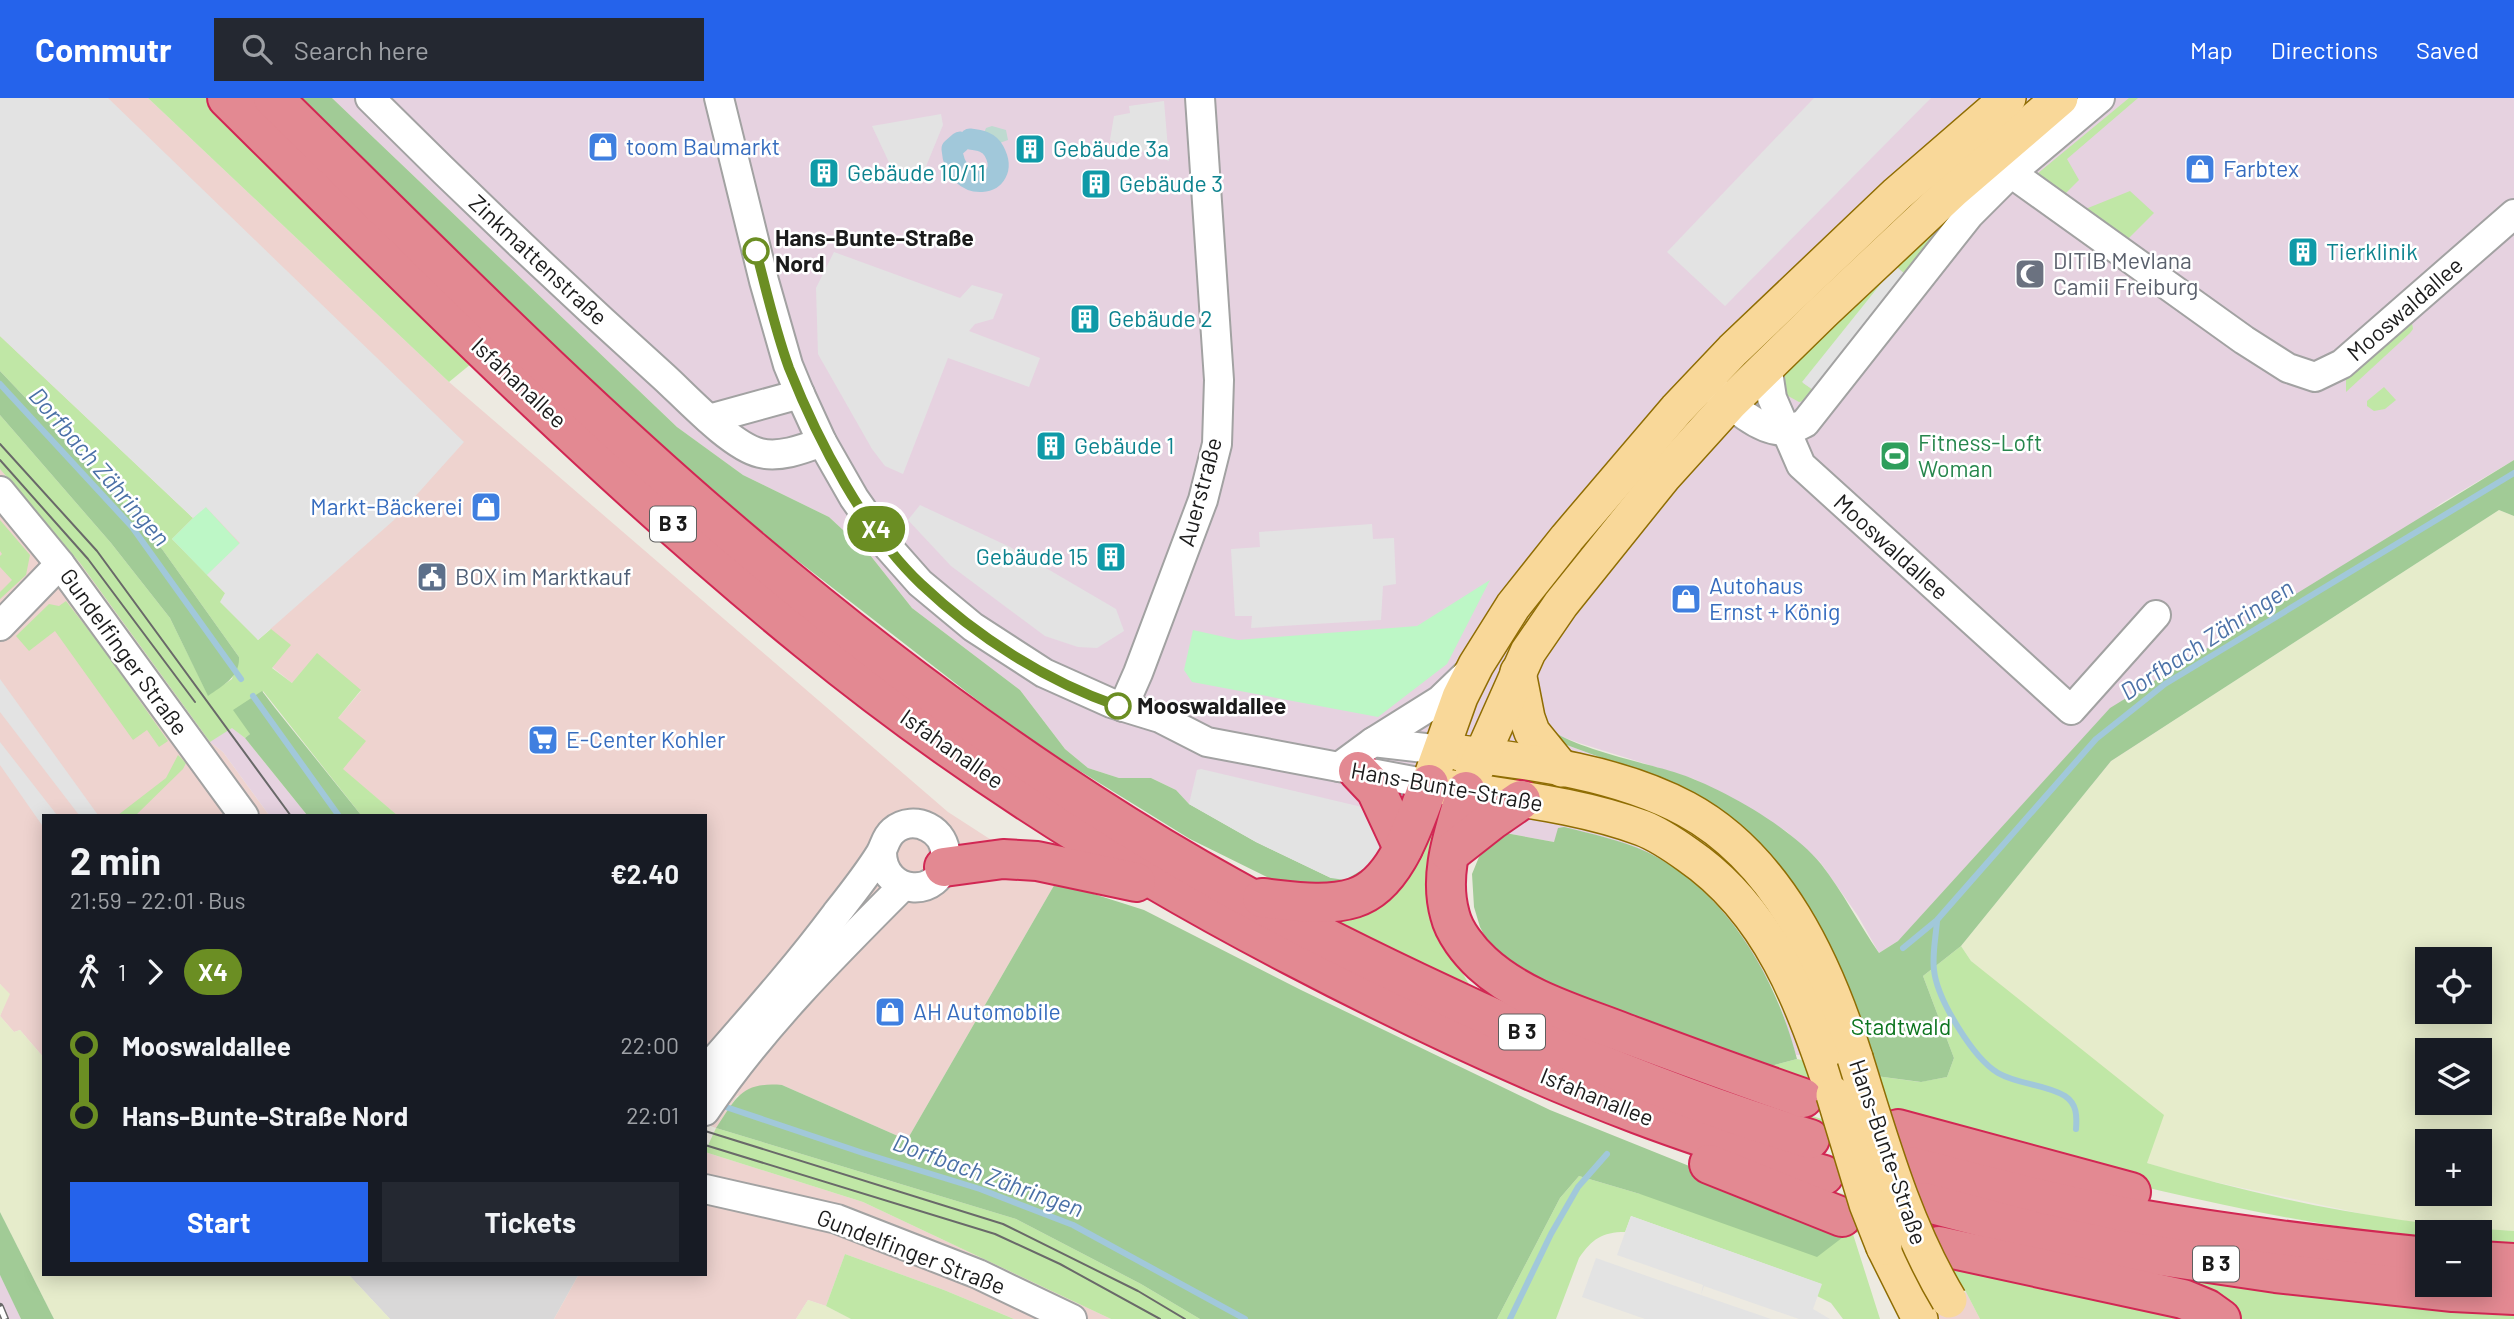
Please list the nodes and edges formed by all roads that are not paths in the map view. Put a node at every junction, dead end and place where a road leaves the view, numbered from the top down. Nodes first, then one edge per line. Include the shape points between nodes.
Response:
1 (227, 98) edge
2 (273, 98) edge
3 (370, 98) edge
4 (719, 98) edge
5 (1200, 98) edge
6 (2008, 98) edge
7 (2060, 98) edge
8 (2101, 98) edge
9 (2011, 173) junction
10 (2514, 214) edge
11 (1767, 365) junction
12 (1718, 392) junction
13 (800, 394) junction
14 (709, 419) junction
15 (1785, 431) junction
16 (822, 442) junction
17 (0, 491) edge
18 (60, 564) junction
19 (2156, 615) dead end
20 (0, 626) edge
21 (1476, 665) junction
22 (1518, 672) junction
23 (1123, 707) junction
24 (1480, 755) junction
25 (1357, 760) junction
26 (1435, 767) junction
27 (1562, 769) junction
28 (1466, 791) junction
29 (1521, 800) junction
30 (243, 814) edge
31 (1403, 848) junction
32 (882, 852) junction
33 (1450, 853) junction
34 (944, 867) junction
35 (903, 886) junction
36 (1169, 890) junction
37 (1246, 896) junction
38 (1838, 1057) junction
39 (710, 1090) edge
40 (1803, 1098) dead end
41 (1638, 1114) junction
42 (1898, 1129) dead end
43 (1810, 1139) dead end
44 (1910, 1166) dead end
45 (1824, 1175) dead end
46 (707, 1189) edge
47 (1924, 1202) dead end
48 (1842, 1217) dead end
49 (2258, 1238) junction
50 (1939, 1245) dead end
51 (2415, 1256) edge
52 (2492, 1262) edge
53 (2514, 1263) edge
54 (2514, 1295) edge
55 (1956, 1309) edge
56 (1919, 1316) edge
57 (1072, 1319) edge
58 (2221, 1319) edge

1 - 36 highway, Isfahanallee / B 3 via 478,346 705,554 807,640 998,781
2 - 37 highway, Isfahanallee / B 3 via 600,416 812,599 946,704 1047,775
3 - 14 street, Zinkmattenstraße via 565,288
4 - 13 street, Hans-Bunte-Straße via 764,281
5 - 23 street, Auerstraße via 1219,380 1217,444 1203,500
6 - 12 main road via 1887,203 1733,350
7 - 11 main road via 1953,190
8 - 9 street
9 - 10 street, Mooswaldallee via 2244,340 2288,368 2315,377 2342,364
9 - 15 street via 1969,215 1805,423
11 - 12 main road
11 - 15 street, Mooswaldallee via 1772,398
12 - 15 street via 1769,427
12 - 21 main road via 1677,410 1513,606
12 - 22 main road via 1664,477 1561,604
13 - 14 street
13 - 16 street, Hans-Bunte-Straße
14 - 16 street, Zinkmattenstraße via 759,453 781,454
15 - 19 street, Mooswaldallee via 1801,465 2071,710
16 - 23 street, Hans-Bunte-Straße via 854,498 920,583 973,627 1044,673
17 - 18 street, Gundelfinger Straße
18 - 20 street
18 - 30 street, Gundelfinger Straße
21 - 25 street, Hans-Bunte-Straße via 1440,701
21 - 26 main road
22 - 24 main road
22 - 27 main road via 1532,732
23 - 25 street, Hans-Bunte-Straße via 1160,718 1207,743
24 - 26 main road, Hans-Bunte-Straße
24 - 27 main road, Hans-Bunte-Straße
24 - 28 main road
25 - 26 street, Hans-Bunte-Straße
25 - 31 highway
26 - 28 main road, Hans-Bunte-Straße
26 - 31 highway
27 - 38 main road, Hans-Bunte-Straße via 1661,797 1708,822 1764,874 1823,974
28 - 29 main road, Hans-Bunte-Straße
28 - 33 highway
29 - 33 highway
29 - 38 main road, Hans-Bunte-Straße via 1645,829 1705,867 1739,899 1776,949 1804,1009
31 - 37 highway via 1383,878 1357,897 1311,902
32 - 34 street via 895,829 917,823 937,834 944,844
32 - 35 street via 889,876
32 - 39 street
33 - 40 highway via 1446,896 1450,918 1468,948 1498,975 1546,1003
34 - 35 street via 932,882
34 - 36 highway via 1003,859 1037,861
35 - 39 street
36 - 41 highway, Isfahanallee / B 3 via 1360,992 1497,1056
37 - 43 highway, Isfahanallee / B 3 via 1404,978 1588,1060
38 - 55 main road, Hans-Bunte-Straße, bridge via 1928,1266
38 - 56 main road, Hans-Bunte-Straße, bridge via 1867,1203
41 - 45 highway, Isfahanallee / B 3
41 - 48 highway via 1702,1161
42 - 49 highway via 2161,1199
44 - 49 highway, B 3 via 2072,1206
46 - 57 street, Gundelfinger Straße via 837,1219 978,1274
47 - 54 highway, B 3 via 2121,1250 2276,1273
49 - 51 highway, B 3
50 - 58 highway via 2183,1299
52 - 53 highway

